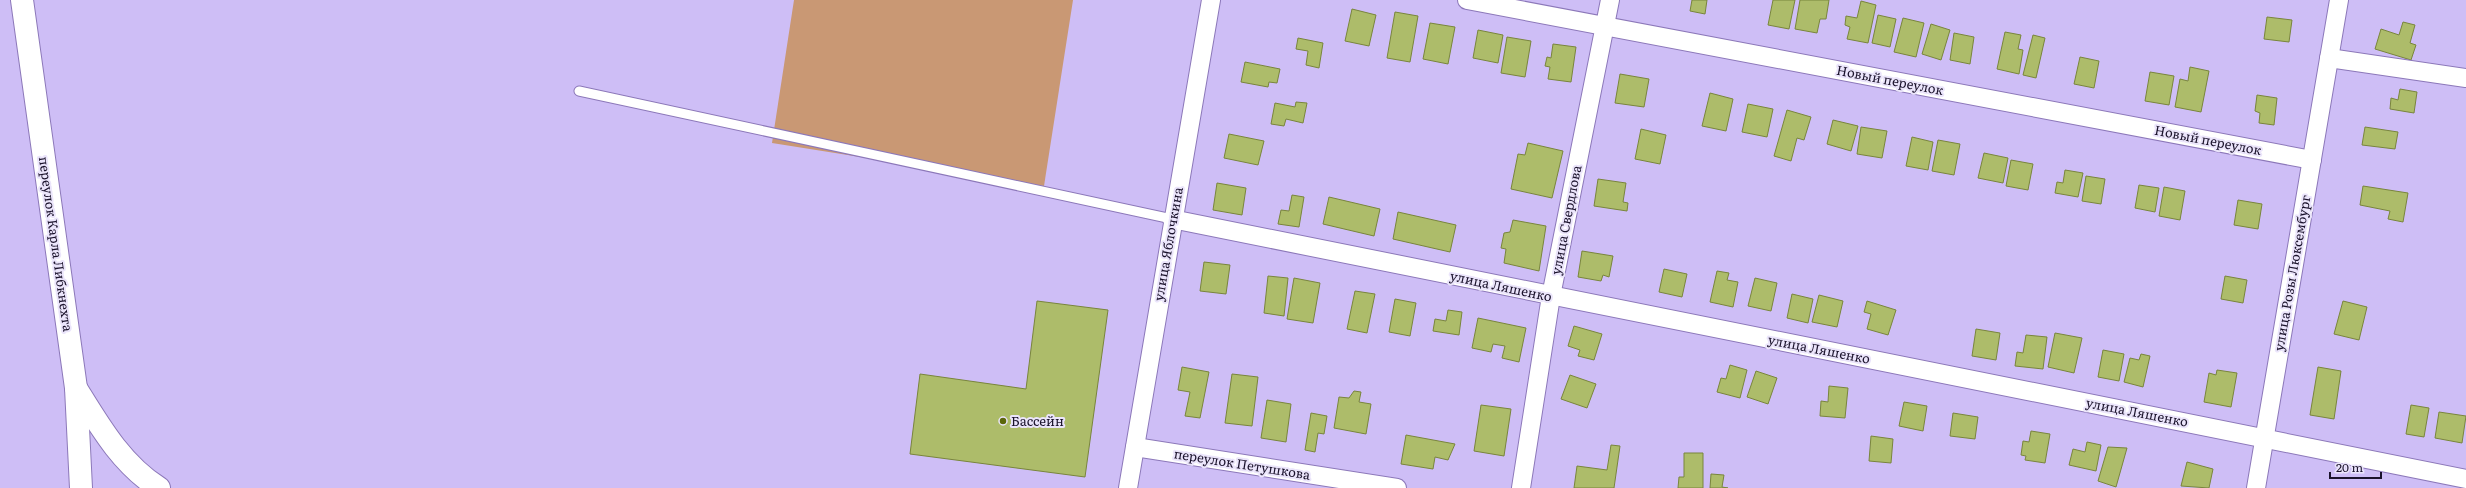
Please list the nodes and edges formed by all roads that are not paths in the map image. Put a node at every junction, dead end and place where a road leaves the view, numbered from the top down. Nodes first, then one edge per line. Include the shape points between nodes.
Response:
1 (22, 0) edge
2 (1211, 0) edge
3 (1467, 0) edge
4 (1610, 0) edge
5 (2339, 0) edge
6 (1605, 26) junction
7 (2329, 58) junction
8 (2466, 78) edge
9 (579, 91) dead end
10 (2312, 160) junction
11 (1172, 218) junction
12 (1551, 296) junction
13 (76, 388) junction
14 (2264, 437) junction
15 (1135, 447) junction
16 (2466, 480) edge
17 (81, 488) edge
18 (159, 488) edge
19 (1128, 488) edge
20 (1397, 488) edge
21 (1521, 488) edge
22 (2256, 488) edge

1 - 13 main road, переулок Карла Либкнехта
2 - 11 street, улица Яблочкина
3 - 6 street, Новый переулок
4 - 6 street, улица Свердлова
5 - 7 street, улица Розы Люксембург
6 - 10 street, Новый переулок
6 - 12 street, улица Свердлова
7 - 8 street
7 - 10 street, улица Розы Люксембург
9 - 11 lane
10 - 14 street, улица Розы Люксембург
11 - 12 street, улица Ляшенко
11 - 15 street, улица Яблочкина
12 - 14 street, улица Ляшенко
12 - 21 street, улица Свердлова
13 - 17 main road, переулок Карла Либкнехта
13 - 18 main road via 106,436 130,464
14 - 16 street, улица Ляшенко
14 - 22 street, улица Розы Люксембург
15 - 19 street, улица Яблочкина
15 - 20 street, переулок Петушкова

